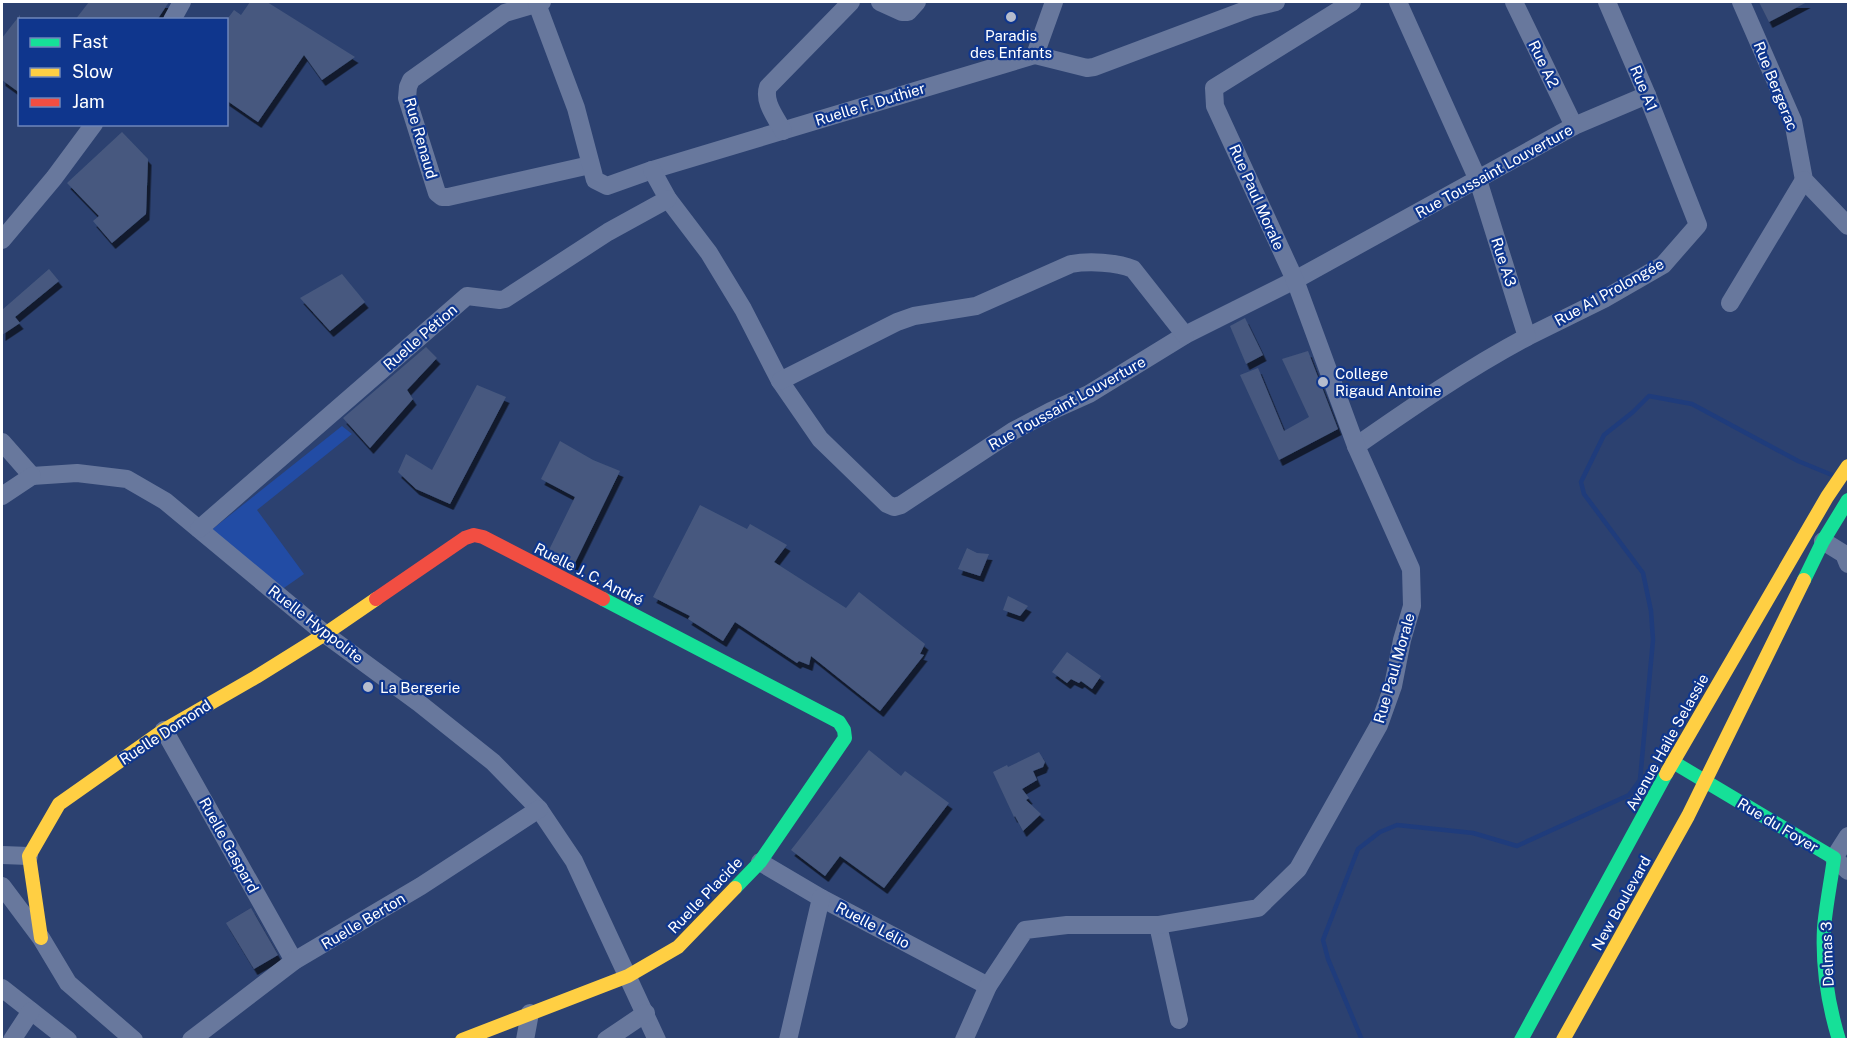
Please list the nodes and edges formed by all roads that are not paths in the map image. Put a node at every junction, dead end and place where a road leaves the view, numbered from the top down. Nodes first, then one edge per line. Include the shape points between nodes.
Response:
1 (182, 2) edge
2 (851, 2) edge
3 (880, 2) edge
4 (917, 2) edge
5 (1054, 2) edge
6 (1276, 2) edge
7 (1352, 2) edge
8 (1398, 2) edge
9 (1514, 2) edge
10 (1607, 2) edge
11 (1742, 2) edge
12 (540, 3) edge
13 (173, 18) edge
14 (1035, 55) junction
15 (1647, 95) junction
16 (93, 126) edge
17 (1574, 126) junction
18 (783, 131) junction
19 (590, 165) junction
20 (652, 170) junction
21 (1680, 176) joint
22 (1478, 180) junction
23 (1804, 180) junction
24 (668, 199) junction
25 (1848, 226) edge
26 (2, 240) edge
27 (1295, 280) junction
28 (1730, 303) dead end
29 (1185, 335) junction
30 (1527, 337) junction
31 (780, 381) junction
32 (2, 442) edge
33 (1356, 446) junction
34 (1848, 466) edge
35 (32, 476) junction
36 (2, 496) edge
37 (1847, 502) edge
38 (199, 529) junction
39 (1823, 541) junction
40 (1848, 564) edge
41 (325, 634) junction
42 (164, 729) junction
43 (844, 730) joint
44 (1673, 762) junction
45 (1706, 781) junction
46 (539, 809) junction
47 (1848, 836) edge
48 (2, 855) edge
49 (29, 856) junction
50 (1834, 858) junction
51 (759, 862) junction
52 (1848, 871) edge
53 (2, 886) edge
54 (821, 898) junction
55 (1158, 925) junction
56 (41, 938) junction
57 (294, 961) junction
58 (628, 976) junction
59 (988, 986) junction
60 (2, 988) edge
61 (31, 1011) junction
62 (530, 1013) junction
63 (646, 1013) junction
64 (1179, 1020) dead end
65 (1833, 1038) edge
66 (12, 1040) edge
67 (68, 1040) edge
68 (134, 1040) edge
69 (191, 1040) edge
70 (462, 1040) edge
71 (525, 1040) edge
72 (606, 1040) edge
73 (657, 1040) edge
74 (788, 1040) edge
75 (964, 1040) edge
76 (1521, 1040) edge
77 (1563, 1040) edge

1 - 13 street
2 - 18 street via 768,87 767,102
3 - 4 street via 902,12 908,12
5 - 14 street
6 - 14 street via 1094,67
7 - 27 street, Rue Paul Morale via 1214,88 1215,106
8 - 22 street, Rue A3
9 - 17 street, Rue A2
10 - 15 street, Rue A1
11 - 23 street, Rue Bergerac via 1793,121
12 - 19 street via 576,108
12 - 19 street, Rue Renaud via 505,13 411,80 407,98 441,197
14 - 18 street, Ruelle F. Duthier
15 - 17 street, Rue Toussaint Louverture
15 - 21 street, Rue A1
16 - 26 street
17 - 22 street, Rue Toussaint Louverture
18 - 20 street, Ruelle F. Duthier
19 - 20 street, Ruelle F. Duthier via 595,180 607,186
20 - 24 street, Rue Toussaint Louverture
21 - 30 street, Rue A1 Prolongée via 1698,225 1664,265
22 - 27 street, Rue Toussaint Louverture
22 - 30 street, Rue A3
23 - 25 street
23 - 28 street
24 - 31 street, Rue Toussaint Louverture via 709,253
24 - 38 street, Ruelle Pétion via 608,232 505,299 467,296
27 - 29 street, Rue Toussaint Louverture
27 - 33 street, Rue Paul Morale
29 - 31 street via 1133,268 1080,262 976,306 897,322
29 - 31 street, Rue Toussaint Louverture via 1089,394 1013,431 894,507 820,439
30 - 33 street via 1441,387
32 - 35 street
33 - 55 street, Rue Paul Morale via 1411,568 1412,606 1380,725 1298,869 1258,908
34 - 44 street, Avenue Haile Selassie
35 - 36 street
35 - 38 street, Ruelle Hyppolite via 77,473 127,478 165,501
37 - 39 street
38 - 41 street, Ruelle Hyppolite
39 - 40 street via 1844,554
39 - 45 street
41 - 42 street, Ruelle Domond
41 - 43 street, Ruelle J. C. André via 474,535 839,722
41 - 46 street, Ruelle Hyppolite via 493,762
42 - 49 street, Ruelle Domond via 59,804
42 - 57 street, Ruelle Gaspard
43 - 51 street, Ruelle Placide via 845,738
44 - 45 street, Rue du Foyer
44 - 76 street, Avenue Haile Selassie
45 - 50 street, Rue du Foyer
45 - 77 street, New Boulevard
46 - 57 street, Ruelle Berton via 421,886
46 - 58 street, Ruelle Hyppolite via 574,861
47 - 50 street, Delmas 3
48 - 49 street
49 - 56 street
50 - 52 street, Rue du Foyer
50 - 65 street, Delmas 3 via 1824,930
51 - 54 street, Ruelle Lélio
51 - 58 street, Ruelle Placide via 678,947
53 - 56 street
54 - 59 street, Ruelle Lélio
54 - 74 street
55 - 59 street, Rue Paul Morale via 1067,925 1025,930
55 - 64 street
56 - 68 street via 68,983
57 - 69 street, Ruelle Berton
58 - 62 street, Ruelle Placide
58 - 63 street, Ruelle Hyppolite
59 - 75 street, Rue Paul Morale
60 - 61 street
61 - 66 street
61 - 67 street
62 - 70 street, Ruelle Placide
62 - 71 street
63 - 72 street
63 - 73 street, Ruelle Hyppolite

